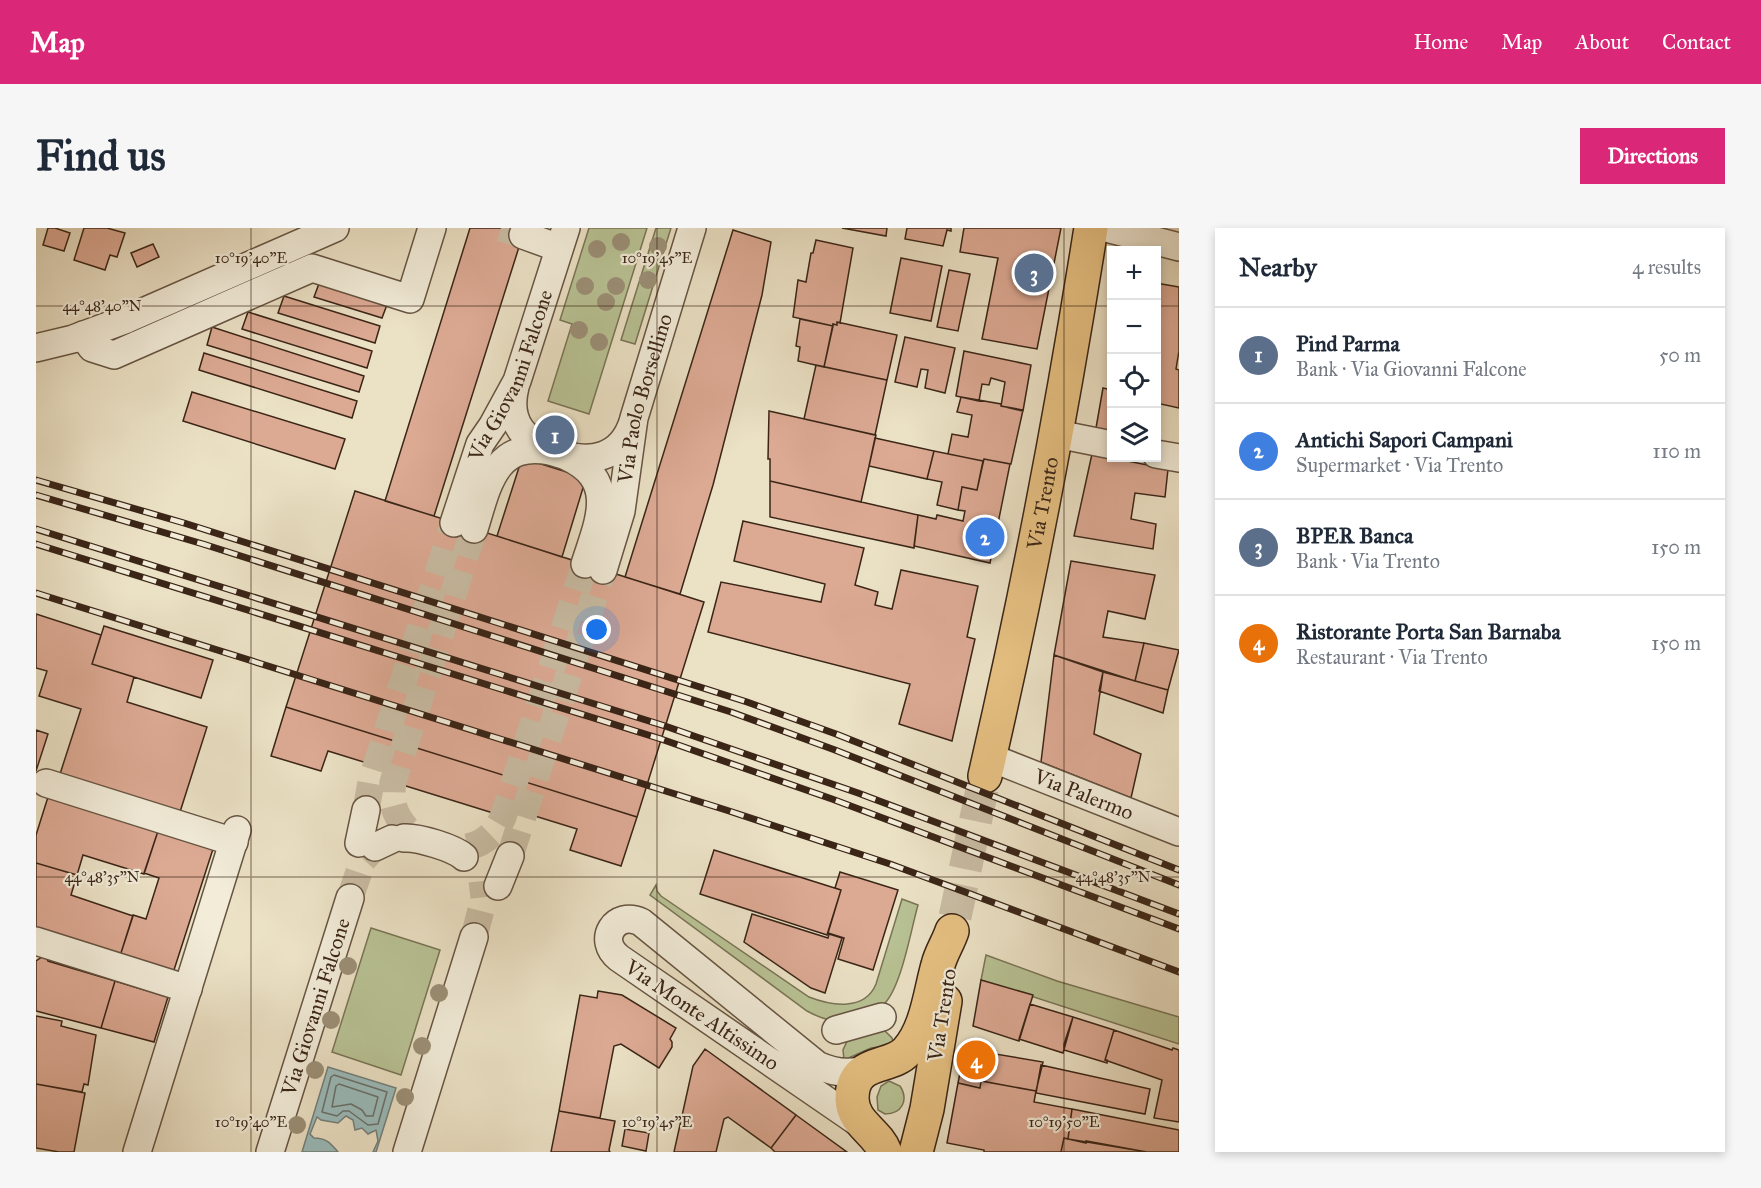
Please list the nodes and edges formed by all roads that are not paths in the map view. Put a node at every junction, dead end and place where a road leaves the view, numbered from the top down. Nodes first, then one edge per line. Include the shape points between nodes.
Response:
1 (335, 228) edge
2 (432, 228) edge
3 (692, 228) edge
4 (1091, 228) edge
5 (1106, 228) edge
6 (523, 235) tunnel mouth
7 (563, 238) edge
8 (1179, 247) edge
9 (83, 335) junction
10 (36, 348) edge
11 (517, 381) junction
12 (634, 418) junction
13 (1057, 434) junction
14 (1107, 444) edge
15 (559, 454) junction
16 (1161, 455) edge
17 (1179, 459) edge
18 (987, 767) joint
19 (46, 783) dead end
20 (366, 810) dead end
21 (1179, 832) edge
22 (510, 856) dead end
23 (350, 898) tunnel mouth
24 (474, 937) tunnel mouth
25 (36, 941) edge
26 (188, 989) junction
27 (882, 1017) dead end
28 (837, 1030) dead end
29 (875, 1065) junction
30 (927, 1104) junction
31 (874, 1140) edge
32 (137, 1152) edge
33 (270, 1152) edge
34 (407, 1152) edge
35 (916, 1152) edge

1 - 9 street
2 - 9 street via 410,299 312,268 114,355 92,348
3 - 12 street, Via Paolo Borsellino
4 - 13 main road, Via Trento
5 - 8 street
6 - 7 street
7 - 11 street, Via Giovanni Falcone
9 - 10 street
11 - 15 street, Via Paolo Borsellino via 512,401 516,422 528,439
11 - 15 street, Via Giovanni Falcone via 480,444 464,526 501,464 518,452 529,450
12 - 15 street, Via Giovanni Falcone via 627,437 611,452 592,459
12 - 15 street, Via Paolo Borsellino via 621,511 594,567 600,516 598,485 586,468
13 - 14 street
13 - 18 main road, Via Trento
16 - 17 street
18 - 21 street, Via Palermo
19 - 26 street via 236,836
20 - 22 street via 393,839 472,864
23 - 33 street, Via Giovanni Falcone
24 - 34 street
25 - 26 street
26 - 32 street
27 - 28 street
29 - 30 main road, Via Trento via 893,1061 911,1067 924,1081
29 - 30 main road, Via Trento via 904,1054 917,1036 953,924 951,972
29 - 31 main road via 855,1083 853,1092 854,1109
29 - 31 street, Via Monte Altissimo via 860,1072 817,1065 641,922 622,920 610,931 608,941 614,954
30 - 31 main road, Via Trento via 918,1125 903,1135
30 - 35 main road, Via Trento

